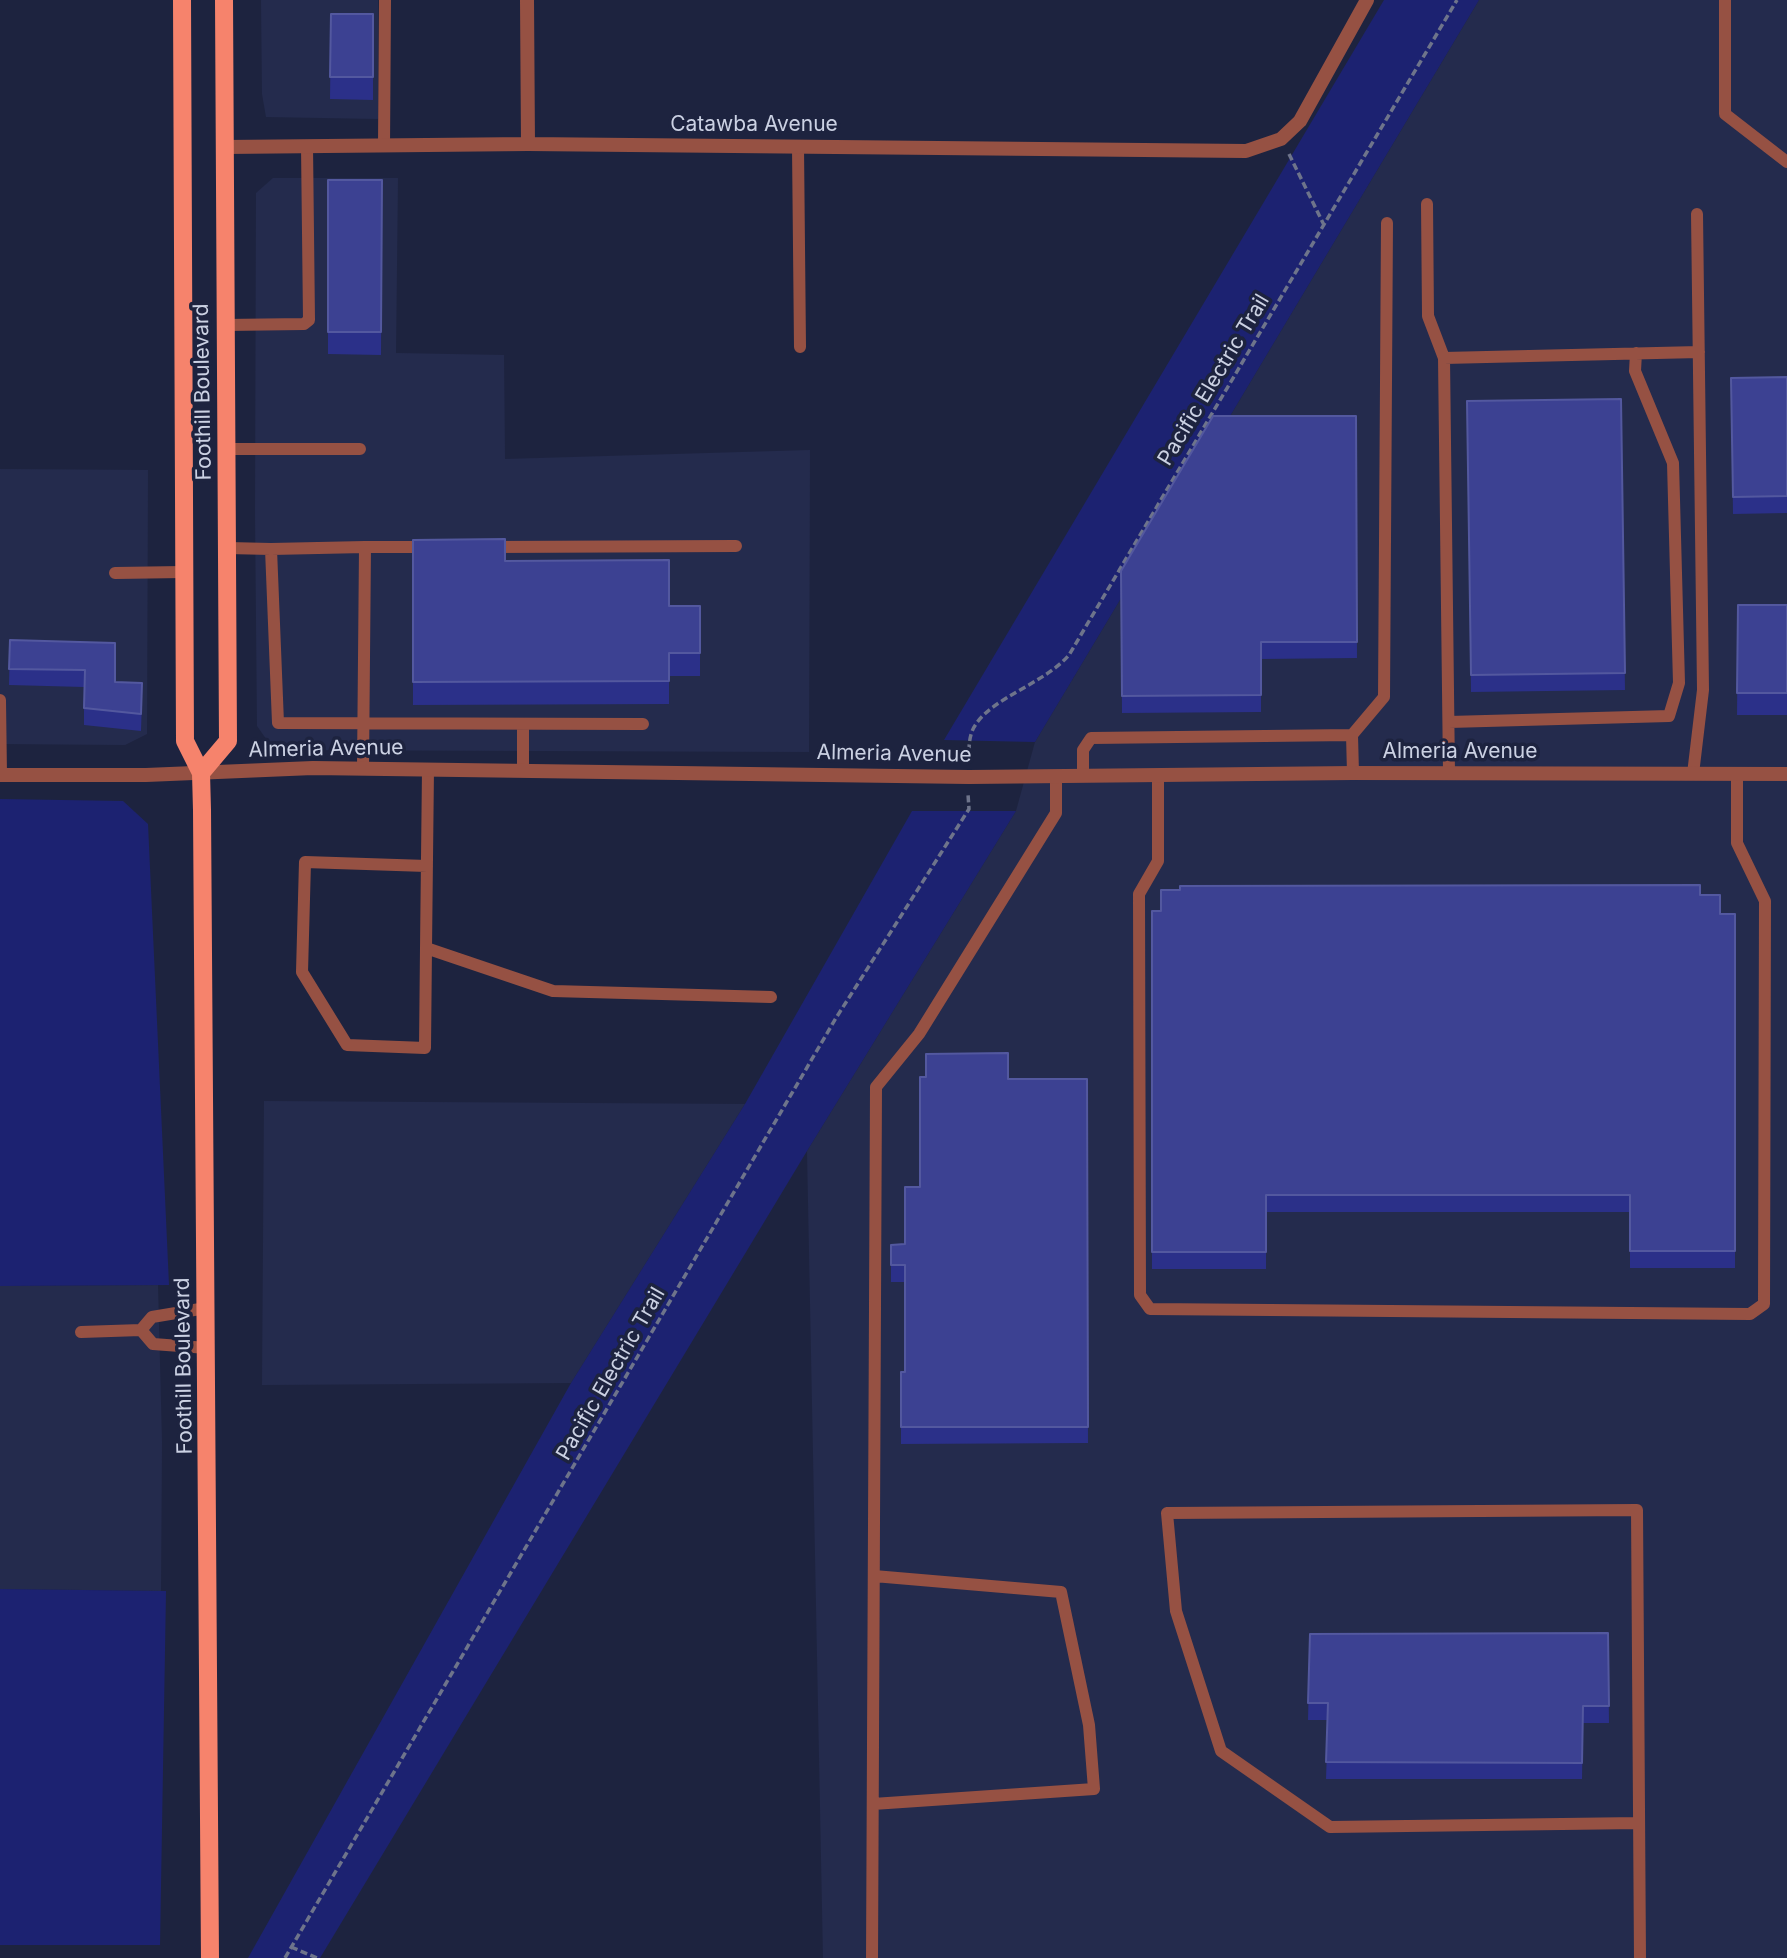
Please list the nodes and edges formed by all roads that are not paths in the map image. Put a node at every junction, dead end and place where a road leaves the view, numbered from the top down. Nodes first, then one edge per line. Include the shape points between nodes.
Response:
1 (182, 0) edge
2 (224, 0) edge
3 (385, 0) edge
4 (527, 0) edge
5 (1367, 0) edge
6 (1725, 0) edge
7 (528, 145) junction
8 (307, 146) junction
9 (384, 146) junction
10 (225, 147) junction
11 (798, 147) junction
12 (1787, 162) edge
13 (1427, 204) dead end
14 (1697, 214) dead end
15 (1387, 223) dead end
16 (225, 325) junction
17 (800, 347) dead end
18 (1699, 352) junction
19 (1636, 353) junction
20 (1444, 358) junction
21 (226, 449) junction
22 (360, 449) dead end
23 (736, 546) dead end
24 (365, 547) junction
25 (447, 547) edge
26 (475, 547) edge
27 (228, 548) junction
28 (271, 549) junction
29 (183, 572) junction
30 (116, 573) dead end
31 (0, 700) edge
32 (1449, 722) junction
33 (643, 724) dead end
34 (363, 725) junction
35 (523, 725) junction
36 (1352, 734) junction
37 (363, 768) junction
38 (428, 769) junction
39 (523, 769) junction
40 (201, 773) junction
41 (1353, 773) junction
42 (1449, 773) junction
43 (1693, 774) junction
44 (1737, 774) junction
45 (1787, 774) edge
46 (0, 775) edge
47 (1083, 775) junction
48 (1158, 775) junction
49 (1056, 776) junction
50 (426, 866) junction
51 (426, 948) junction
52 (771, 997) dead end
53 (206, 1308) junction
54 (141, 1331) junction
55 (81, 1332) dead end
56 (206, 1348) junction
57 (874, 1576) junction
58 (873, 1804) junction
59 (1639, 1823) junction
60 (210, 1958) edge
61 (872, 1958) edge
62 (1640, 1958) edge

1 - 29 main road, Foothill Boulevard
2 - 10 main road, Foothill Boulevard
3 - 9 lane
4 - 7 street
5 - 11 street, Catawba Avenue via 1300,121 1281,139 1246,151
6 - 12 lane via 1725,114
7 - 9 street, Catawba Avenue
7 - 11 street, Catawba Avenue
8 - 9 street, Catawba Avenue
8 - 10 street, Catawba Avenue
8 - 16 lane via 309,320 304,324
10 - 16 main road, Foothill Boulevard
11 - 17 lane
13 - 20 lane via 1428,316
14 - 18 lane
15 - 36 lane via 1384,697
16 - 21 main road, Foothill Boulevard
18 - 19 lane
18 - 43 lane via 1703,690
19 - 20 lane
19 - 32 lane via 1635,371 1673,463 1679,683 1669,716
20 - 32 lane
21 - 22 lane
21 - 27 main road, Foothill Boulevard
23 - 26 lane
24 - 25 lane
24 - 28 lane
24 - 34 lane
27 - 28 lane
27 - 40 main road, Foothill Boulevard via 228,741
28 - 34 lane via 278,723
29 - 30 lane
29 - 40 main road, Foothill Boulevard via 185,741
31 - 46 lane
32 - 42 lane
33 - 35 lane
34 - 35 lane
34 - 37 lane
35 - 39 lane
36 - 41 lane
36 - 47 lane via 1091,738 1083,750
37 - 38 street, Almeria Avenue
37 - 40 street, Almeria Avenue
38 - 39 street, Almeria Avenue
38 - 50 lane
39 - 49 street, Almeria Avenue
40 - 46 street, Almeria Avenue
40 - 53 main road, Foothill Boulevard
41 - 42 street, Almeria Avenue
41 - 48 street, Almeria Avenue
42 - 43 street, Almeria Avenue
43 - 44 street, Almeria Avenue
44 - 45 street, Almeria Avenue
44 - 48 lane via 1737,843 1765,901 1764,1304 1750,1314 1150,1308 1140,1296 1139,894 1158,861
47 - 48 street, Almeria Avenue
47 - 49 street, Almeria Avenue
49 - 57 lane via 1056,813 919,1034 876,1087
50 - 51 lane
50 - 51 lane via 305,862 302,972 347,1045 425,1048
51 - 52 lane via 553,991
53 - 54 lane via 152,1317
53 - 56 main road, Foothill Boulevard
54 - 55 lane
54 - 56 lane via 153,1344
56 - 60 main road, Foothill Boulevard
57 - 58 lane
57 - 58 lane via 1061,1592 1089,1725 1094,1789
58 - 61 lane
59 - 59 lane via 1637,1510 1167,1513 1176,1611 1221,1751 1330,1827
59 - 62 lane

